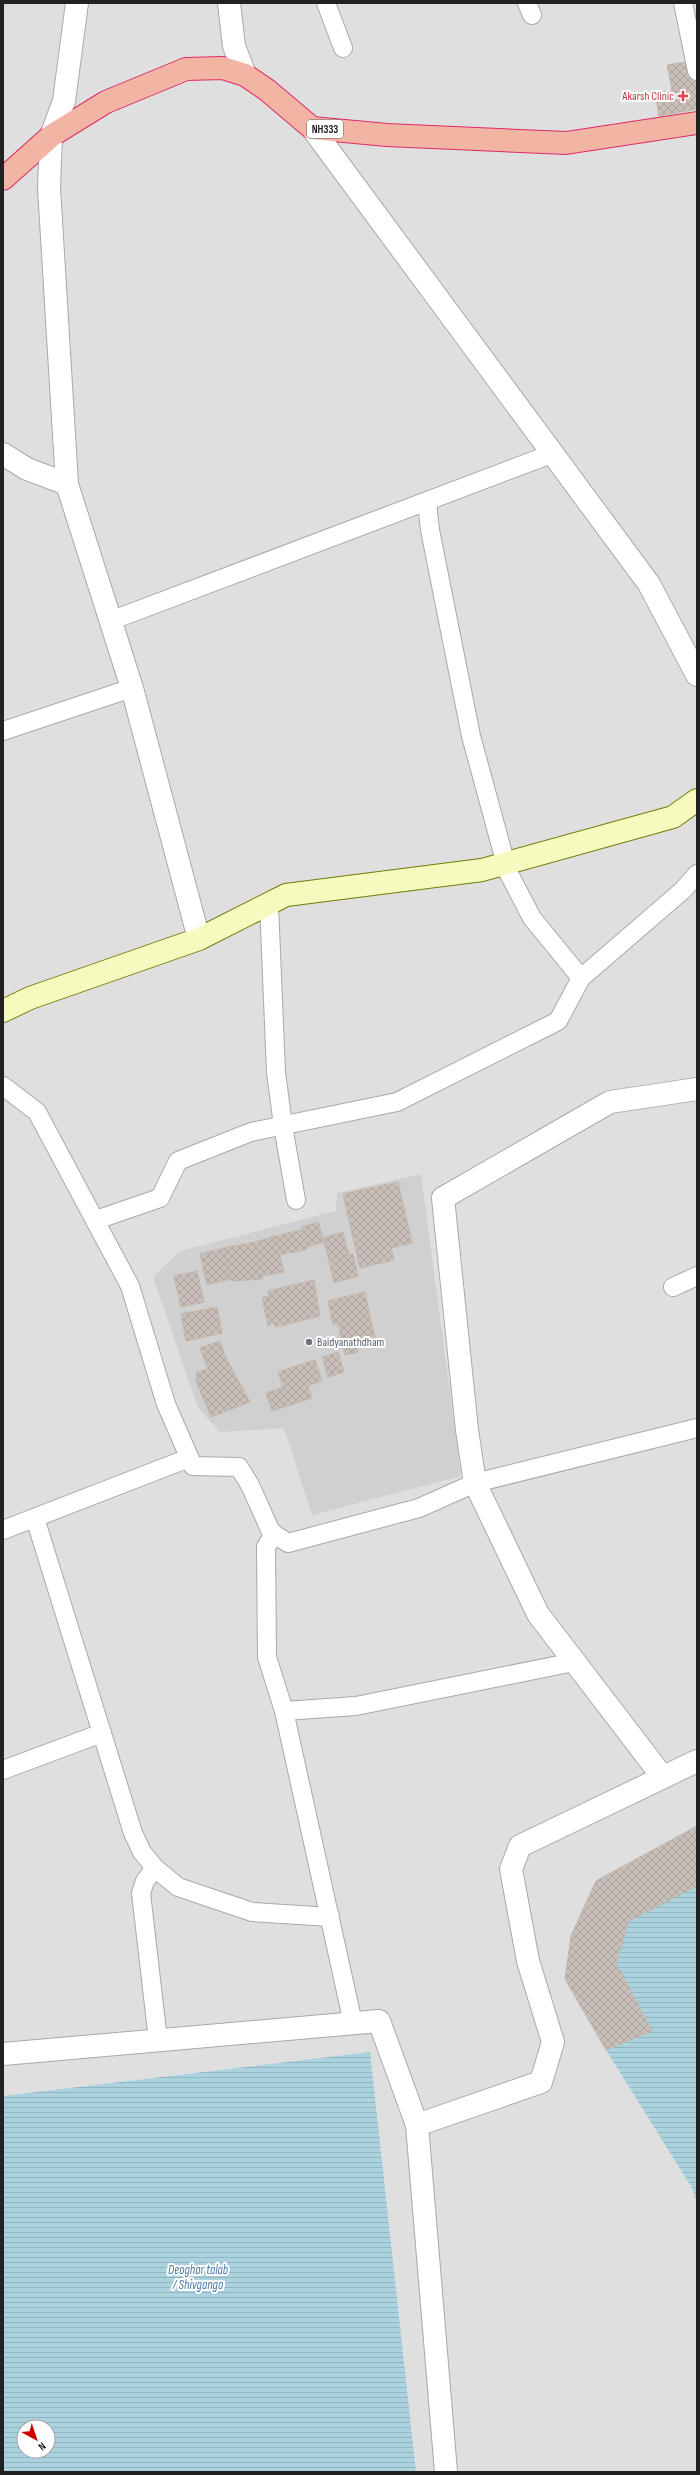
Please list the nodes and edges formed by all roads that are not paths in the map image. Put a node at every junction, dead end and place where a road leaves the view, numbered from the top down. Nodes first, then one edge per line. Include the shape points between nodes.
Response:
1 (77, 3) edge
2 (229, 3) edge
3 (326, 3) edge
4 (683, 3) edge
5 (343, 48) dead end
6 (697, 71) edge
7 (245, 75) junction
8 (697, 123) edge
9 (312, 128) junction
10 (51, 136) junction
11 (3, 179) edge
12 (554, 453) junction
13 (3, 454) edge
14 (67, 484) junction
15 (427, 502) junction
16 (110, 621) junction
17 (697, 675) edge
18 (132, 688) junction
19 (3, 731) edge
20 (697, 800) edge
21 (507, 863) junction
22 (697, 874) edge
23 (269, 904) junction
24 (199, 939) junction
25 (581, 978) junction
26 (3, 1011) edge
27 (3, 1086) edge
28 (697, 1089) edge
29 (283, 1126) junction
30 (296, 1200) dead end
31 (96, 1220) junction
32 (697, 1276) edge
33 (673, 1287) dead end
34 (697, 1428) edge
35 (189, 1458) junction
36 (475, 1483) junction
37 (35, 1518) junction
38 (3, 1530) edge
39 (274, 1534) junction
40 (574, 1662) junction
41 (284, 1711) junction
42 (102, 1733) junction
43 (697, 1761) edge
44 (3, 1770) edge
45 (662, 1776) junction
46 (155, 1868) junction
47 (330, 1917) junction
48 (353, 2023) junction
49 (158, 2040) junction
50 (3, 2054) edge
51 (417, 2125) junction
52 (446, 2472) edge

1 - 10 street via 64,101
2 - 7 street via 234,46
3 - 5 street
4 - 6 street
7 - 9 highway, NH333
7 - 10 highway, NH333 via 223,68 186,69 106,102
8 - 9 highway, NH333 via 566,143 387,136
9 - 12 street
10 - 11 highway, NH333
10 - 14 street via 49,188
12 - 15 street
12 - 17 street via 649,584
13 - 14 street via 27,469
14 - 16 street
15 - 16 street
15 - 21 street via 430,530 471,736
16 - 18 street
18 - 19 street
18 - 24 street
20 - 21 main road via 673,817
21 - 23 main road via 482,870 286,895
21 - 25 street via 508,872 532,918
22 - 25 street via 683,890
23 - 24 main road
23 - 29 street via 276,1072
24 - 26 main road via 30,998
25 - 29 street via 558,1021 397,1102
27 - 31 street via 37,1112
28 - 36 street via 610,1102 443,1198 467,1430
29 - 30 street
29 - 31 street via 251,1132 178,1161 160,1198
31 - 35 street via 130,1286 166,1404
32 - 33 street
34 - 36 street
35 - 37 street
35 - 39 street via 193,1466 238,1466 250,1485 270,1532
36 - 39 street via 419,1508 288,1543
36 - 40 street via 538,1614
37 - 38 street
37 - 42 street
39 - 41 street via 266,1547 267,1657
40 - 41 street via 356,1706
40 - 45 street
41 - 47 street
42 - 44 street
42 - 46 street via 133,1833 142,1852
43 - 45 street
45 - 51 street via 520,1846 513,1863 511,1869 528,1961 553,2042 541,2082
46 - 47 street via 178,1887 252,1912
46 - 49 street via 145,1881 141,1893
47 - 48 street
48 - 49 street
48 - 51 street via 379,2021
49 - 50 street
51 - 52 street

